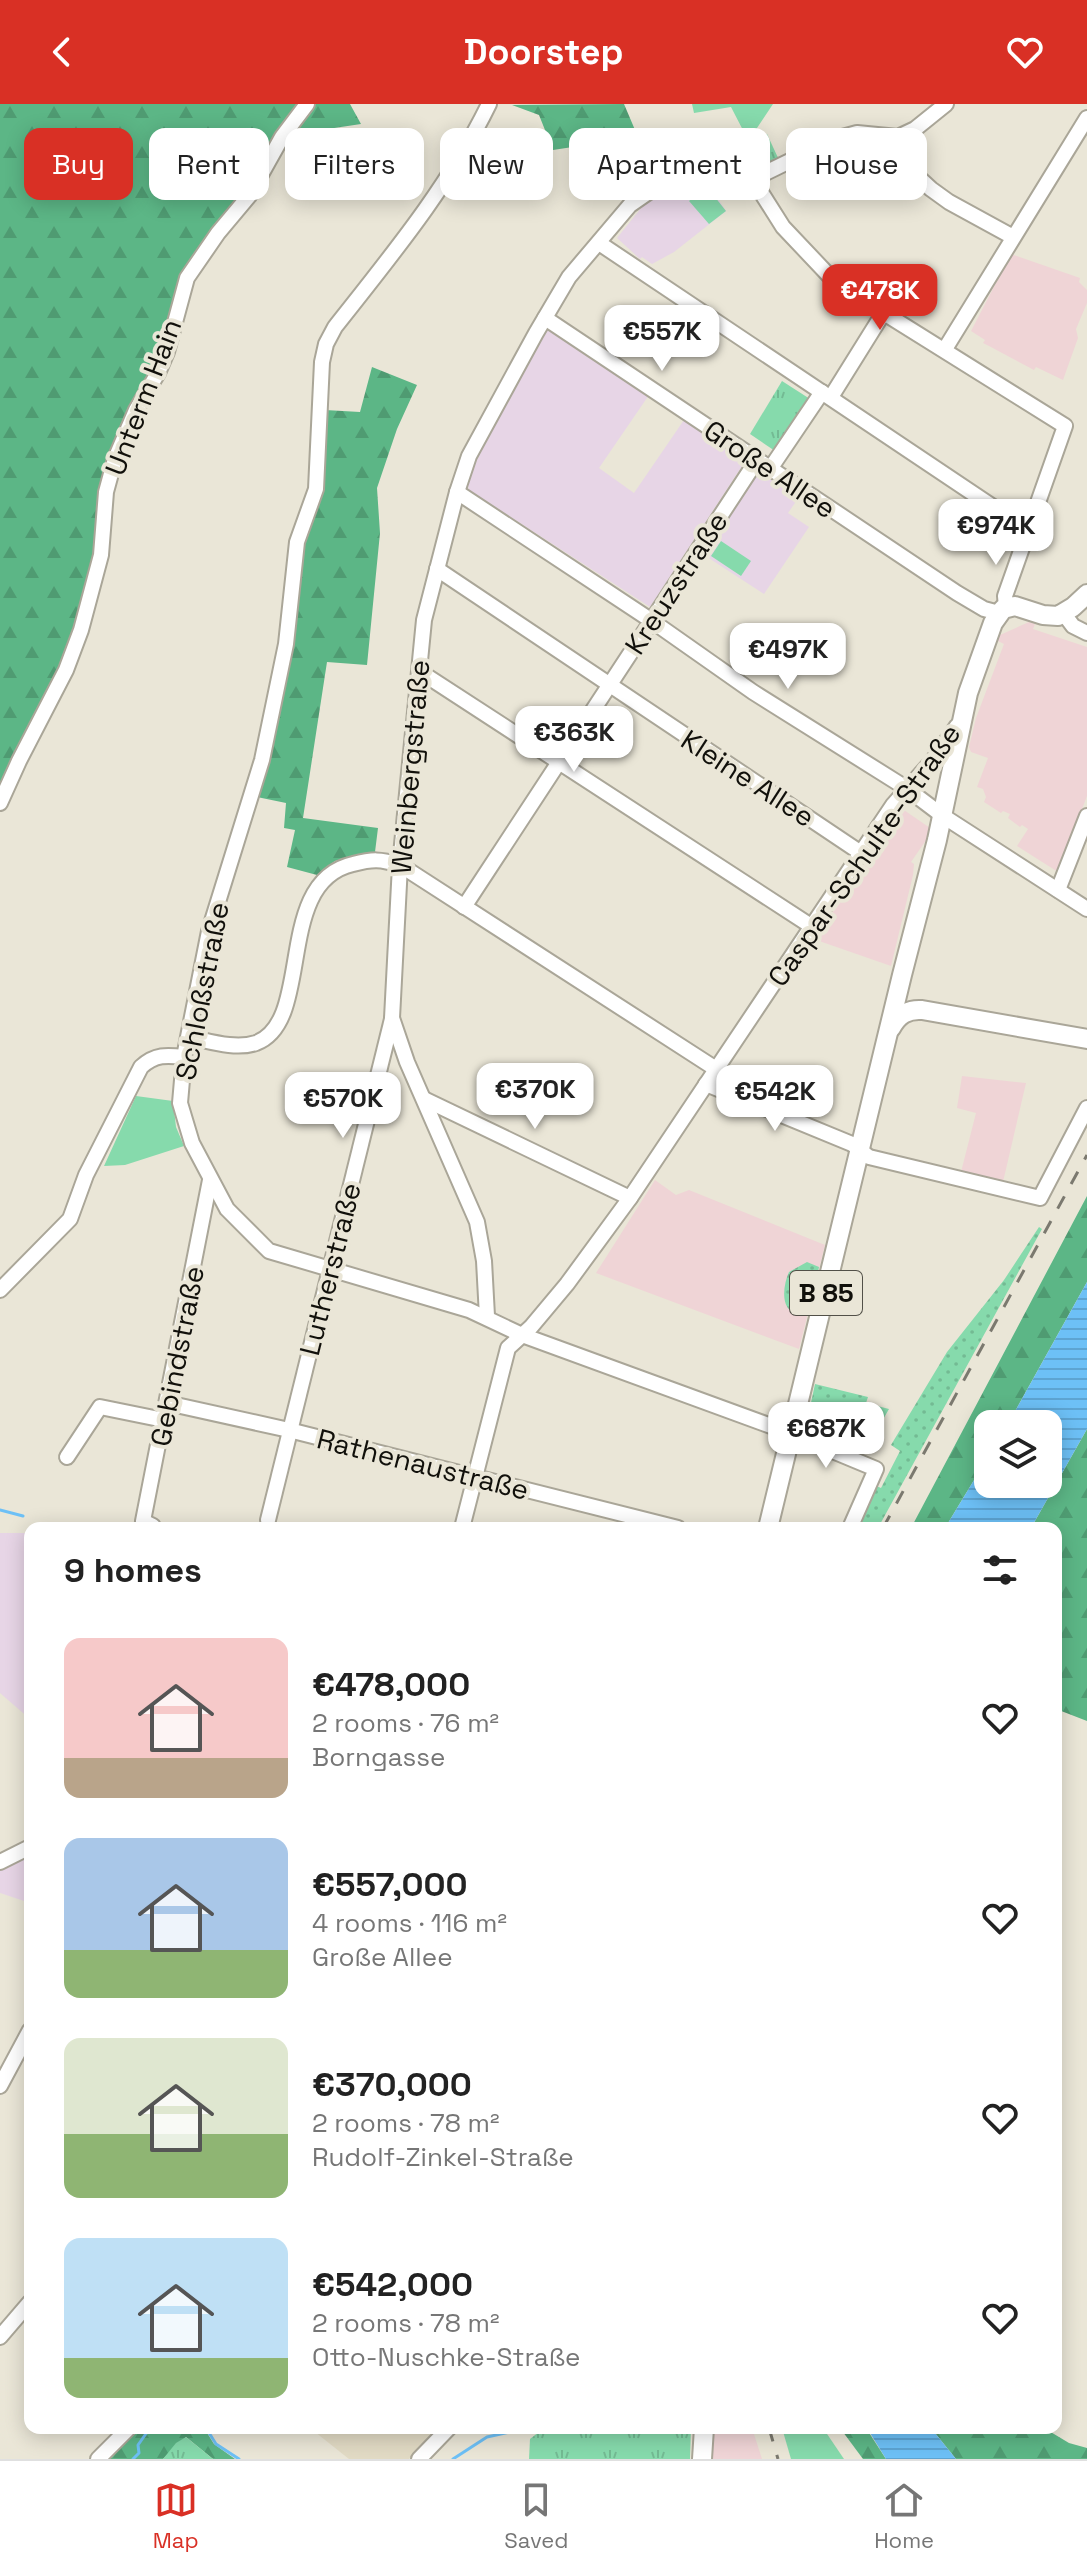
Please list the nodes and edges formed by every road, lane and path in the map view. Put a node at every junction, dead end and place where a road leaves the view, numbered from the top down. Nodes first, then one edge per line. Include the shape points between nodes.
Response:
1 (307, 104) edge
2 (489, 104) edge
3 (946, 104) edge
4 (1087, 118) edge
5 (916, 128) edge
6 (927, 184) edge
7 (637, 200) edge
8 (766, 200) edge
9 (1011, 239) junction
10 (599, 243) junction
11 (884, 312) junction
12 (545, 318) junction
13 (945, 349) junction
14 (827, 394) junction
15 (763, 465) junction
16 (457, 492) junction
17 (1029, 531) junction
18 (437, 569) junction
19 (1087, 594) edge
20 (1002, 610) junction
21 (1064, 614) junction
22 (652, 621) junction
23 (1087, 633) edge
24 (419, 671) junction
25 (608, 686) junction
26 (962, 715) junction
27 (559, 762) junction
28 (906, 788) junction
29 (0, 803) edge
30 (943, 816) junction
31 (1087, 816) edge
32 (861, 853) junction
33 (400, 865) junction
34 (1058, 890) junction
35 (464, 907) junction
36 (1087, 909) edge
37 (811, 926) junction
38 (902, 975) junction
39 (922, 1010) junction
40 (392, 1018) junction
41 (189, 1037) junction
42 (1087, 1039) edge
43 (886, 1042) junction
44 (184, 1057) junction
45 (716, 1069) junction
46 (706, 1084) junction
47 (424, 1099) junction
48 (1087, 1108) edge
49 (860, 1151) junction
50 (210, 1180) junction
51 (630, 1198) junction
52 (227, 1209) junction
53 (204, 1219) junction
54 (330, 1271) junction
55 (0, 1290) edge
56 (487, 1316) junction
57 (522, 1335) junction
58 (167, 1403) junction
59 (164, 1420) junction
60 (289, 1430) junction
61 (791, 1435) junction
62 (67, 1457) dead end
63 (473, 1477) junction
64 (268, 1520) dead end
65 (145, 1522) edge
66 (463, 1522) edge
67 (654, 1522) edge
68 (769, 1522) edge
69 (853, 1522) edge
70 (24, 1850) edge
71 (0, 1862) edge
72 (24, 2041) edge
73 (0, 2086) edge
74 (24, 2309) edge
75 (0, 2337) edge
76 (123, 2434) edge
77 (443, 2434) edge
78 (704, 2434) edge
79 (98, 2459) edge
80 (419, 2459) edge
81 (702, 2459) edge

1 - 29 street, Unterm Hain via 249,196 187,278 167,352 115,459 106,492 101,555 81,630
2 - 41 street, Schloßstraße via 416,224 326,344 316,489 297,542 286,644 262,760 209,931
3 - 5 street
4 - 9 street
6 - 9 street
7 - 10 street, Weinbergstraße
8 - 11 street via 823,272
9 - 13 street
10 - 12 street, Weinbergstraße via 569,277
10 - 14 street
11 - 13 street
11 - 14 street, Kreuzstraße
12 - 15 street, Große Allee
12 - 16 street, Weinbergstraße via 469,456
13 - 17 street via 1065,426
14 - 15 street, Kreuzstraße
14 - 17 street
15 - 20 street, Große Allee via 957,593 984,609
15 - 22 street, Kreuzstraße
16 - 18 street, Weinbergstraße
16 - 22 street
17 - 20 street
18 - 24 street, Weinbergstraße
18 - 25 street, Kleine Allee
19 - 21 main road
20 - 21 main road via 1015,606
20 - 26 main road, B 85
21 - 23 street
22 - 25 street, Kreuzstraße
22 - 28 street
24 - 27 street
24 - 33 street, Weinbergstraße
25 - 27 street, Kreuzstraße
25 - 32 street, Kleine Allee
26 - 28 street, Caspar-Schulte-Straße via 950,740
26 - 30 main road, B 85
27 - 35 street, Kreuzstraße
27 - 37 street
28 - 30 street
28 - 32 street, Caspar-Schulte-Straße
30 - 34 street
30 - 38 main road, B 85
31 - 34 street
32 - 37 street, Caspar-Schulte-Straße
33 - 35 street
33 - 40 street, Weinbergstraße
33 - 41 street via 374,859 341,867 323,881 299,934 281,1019 265,1037 242,1045
34 - 36 street
35 - 45 street
37 - 45 street, Caspar-Schulte-Straße
38 - 39 main road via 902,995
38 - 43 main road, B 85
39 - 42 main road
39 - 43 main road, B 85 via 902,1015
40 - 47 street, Weinbergstraße
40 - 54 street, Lutherstraße
41 - 44 street, Schloßstraße
43 - 49 main road, B 85
44 - 50 street, Schloßstraße via 180,1103
44 - 55 street via 162,1055 141,1067 86,1175 70,1219
45 - 46 street, Caspar-Schulte-Straße
46 - 49 street
46 - 51 street, Caspar-Schulte-Straße
47 - 51 street
47 - 56 street, Weinbergstraße via 477,1222
48 - 49 street via 1040,1198
49 - 61 main road, B 85
50 - 52 street, Schloßstraße
50 - 53 street, Gebindstraße
51 - 57 street, Caspar-Schulte-Straße
52 - 53 street
52 - 54 street, Schloßstraße via 269,1251
53 - 58 street, Gebindstraße
54 - 56 street, Schloßstraße
54 - 60 street, Lutherstraße
56 - 57 street, Schloßstraße
57 - 61 street, Schloßstraße
57 - 63 street, Caspar-Schulte-Straße via 503,1361
58 - 59 street, Gebindstraße
58 - 60 street, Rathenaustraße
59 - 62 street via 97,1403
59 - 65 street, Gebindstraße
60 - 63 street, Rathenaustraße
60 - 64 street, Lutherstraße
61 - 68 main road, B 85
61 - 69 street, Schloßstraße via 876,1469
63 - 66 street, Caspar-Schulte-Straße
63 - 67 street, Rathenaustraße
70 - 71 street
72 - 73 street
74 - 75 street
76 - 79 street
77 - 80 street
78 - 81 main road

